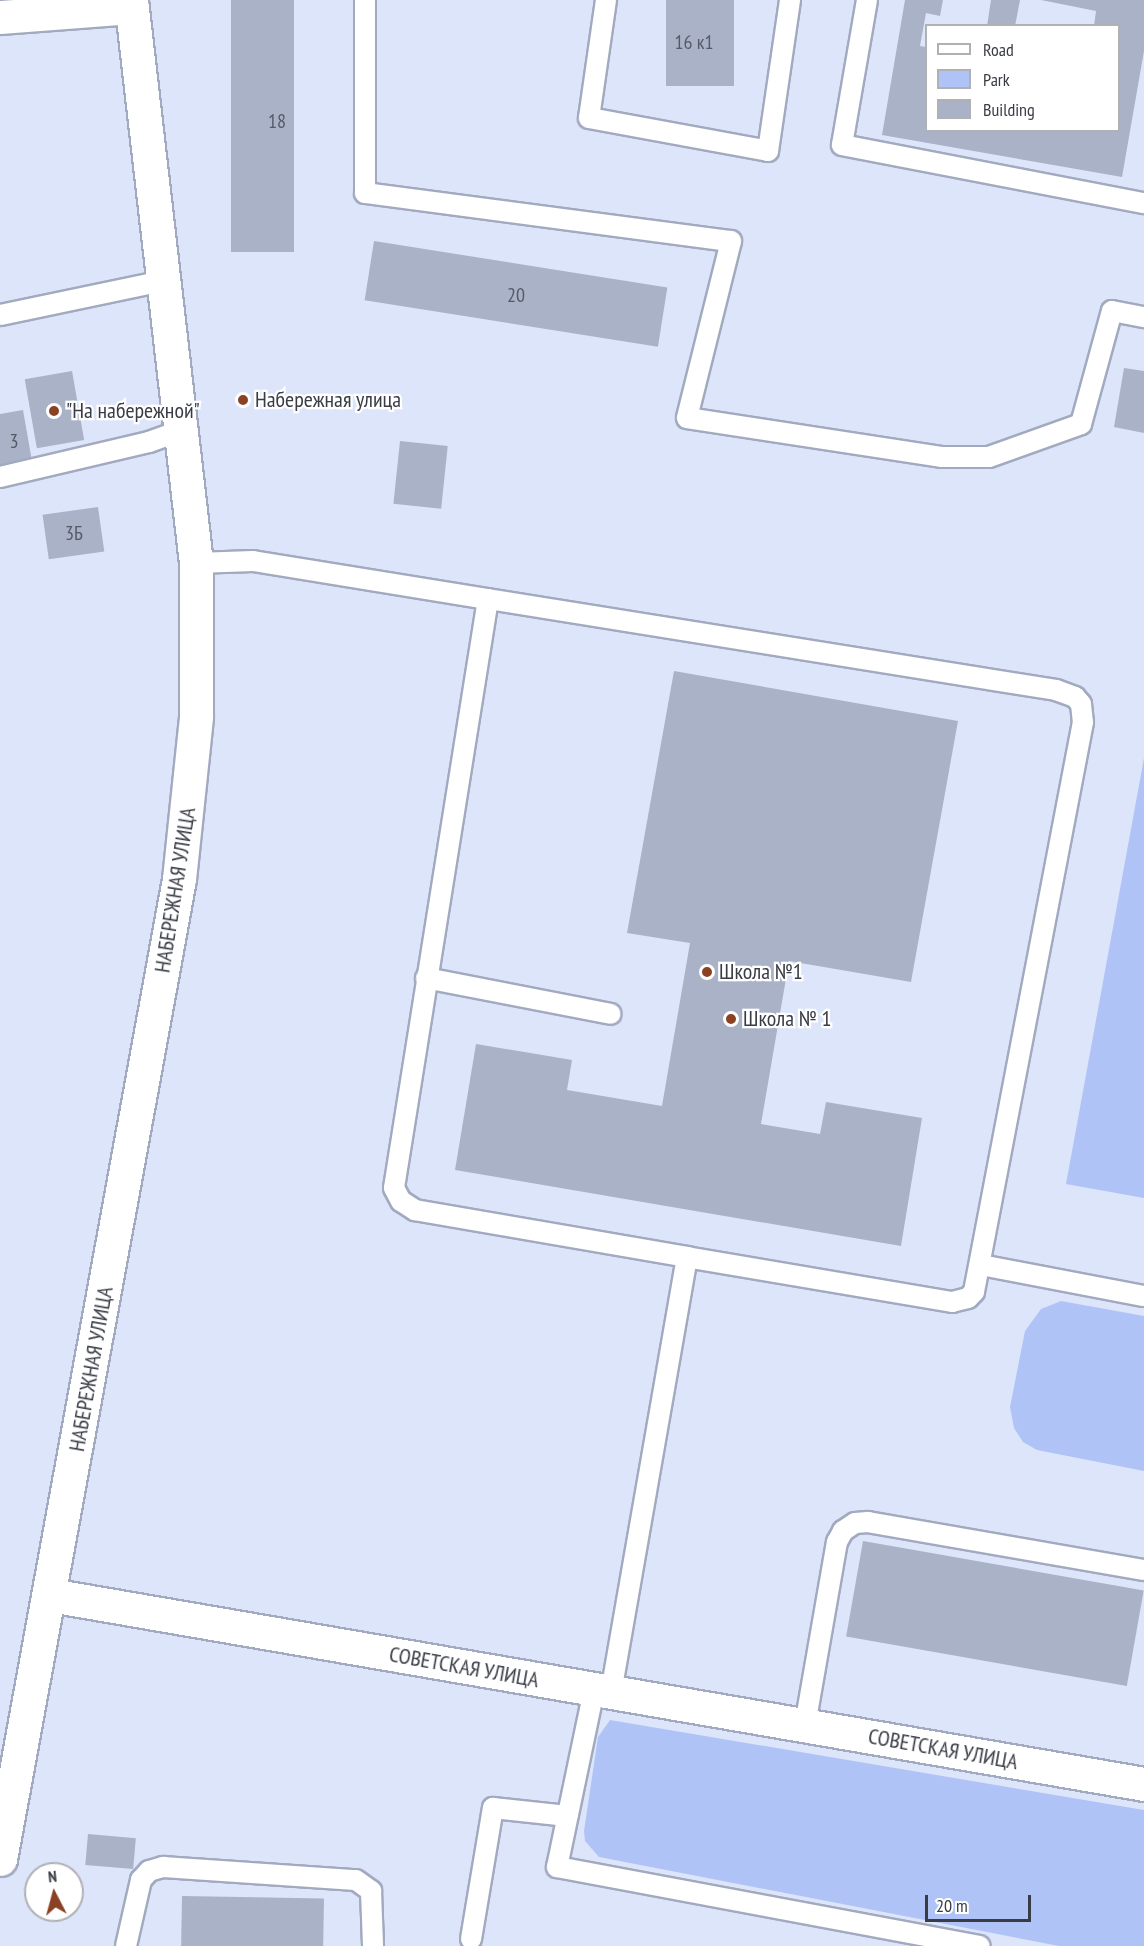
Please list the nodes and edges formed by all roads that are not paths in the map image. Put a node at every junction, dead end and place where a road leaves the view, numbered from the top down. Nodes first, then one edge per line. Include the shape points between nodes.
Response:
1 (365, 0) edge
2 (606, 0) edge
3 (790, 0) edge
4 (867, 0) edge
5 (132, 3) edge
6 (0, 17) edge
7 (1144, 203) edge
8 (167, 280) junction
9 (0, 315) edge
10 (1144, 317) edge
11 (182, 430) junction
12 (0, 477) edge
13 (196, 563) junction
14 (488, 599) junction
15 (426, 978) junction
16 (611, 1014) dead end
17 (687, 1257) junction
18 (981, 1265) junction
19 (1144, 1296) edge
20 (1144, 1570) edge
21 (50, 1595) junction
22 (603, 1691) junction
23 (805, 1725) junction
24 (1144, 1784) edge
25 (568, 1816) junction
26 (0, 1859) edge
27 (471, 1939) dead end
28 (126, 1946) edge
29 (373, 1946) edge
30 (980, 1946) edge

1 - 10 lane via 365,193 731,241 687,418 941,457 989,457 1081,424 1113,311
2 - 3 lane via 589,118 768,152
4 - 7 lane via 842,146
5 - 6 street
5 - 8 street, НАБЕРЕЖНАЯ УЛИЦА
8 - 9 lane
8 - 11 street, НАБЕРЕЖНАЯ УЛИЦА
11 - 12 lane via 149,442
11 - 13 street, НАБЕРЕЖНАЯ УЛИЦА
13 - 14 lane via 246,560
13 - 21 street, НАБЕРЕЖНАЯ УЛИЦА via 198,684 184,841
14 - 15 lane
14 - 18 lane via 1056,690 1075,697 1081,705 1083,722
15 - 16 lane
15 - 17 lane via 394,1171 394,1188 401,1201 415,1210
17 - 18 lane via 952,1302 974,1292
17 - 22 lane
18 - 19 lane
20 - 23 lane via 868,1522 855,1523 843,1531 837,1542
21 - 22 street, СОВЕТСКАЯ УЛИЦА
21 - 26 street
22 - 23 street, СОВЕТСКАЯ УЛИЦА
22 - 25 lane
23 - 24 street, СОВЕТСКАЯ УЛИЦА
25 - 27 lane via 493,1808
25 - 30 lane via 557,1867
28 - 29 lane via 141,1880 149,1871 164,1867 356,1880 371,1891

